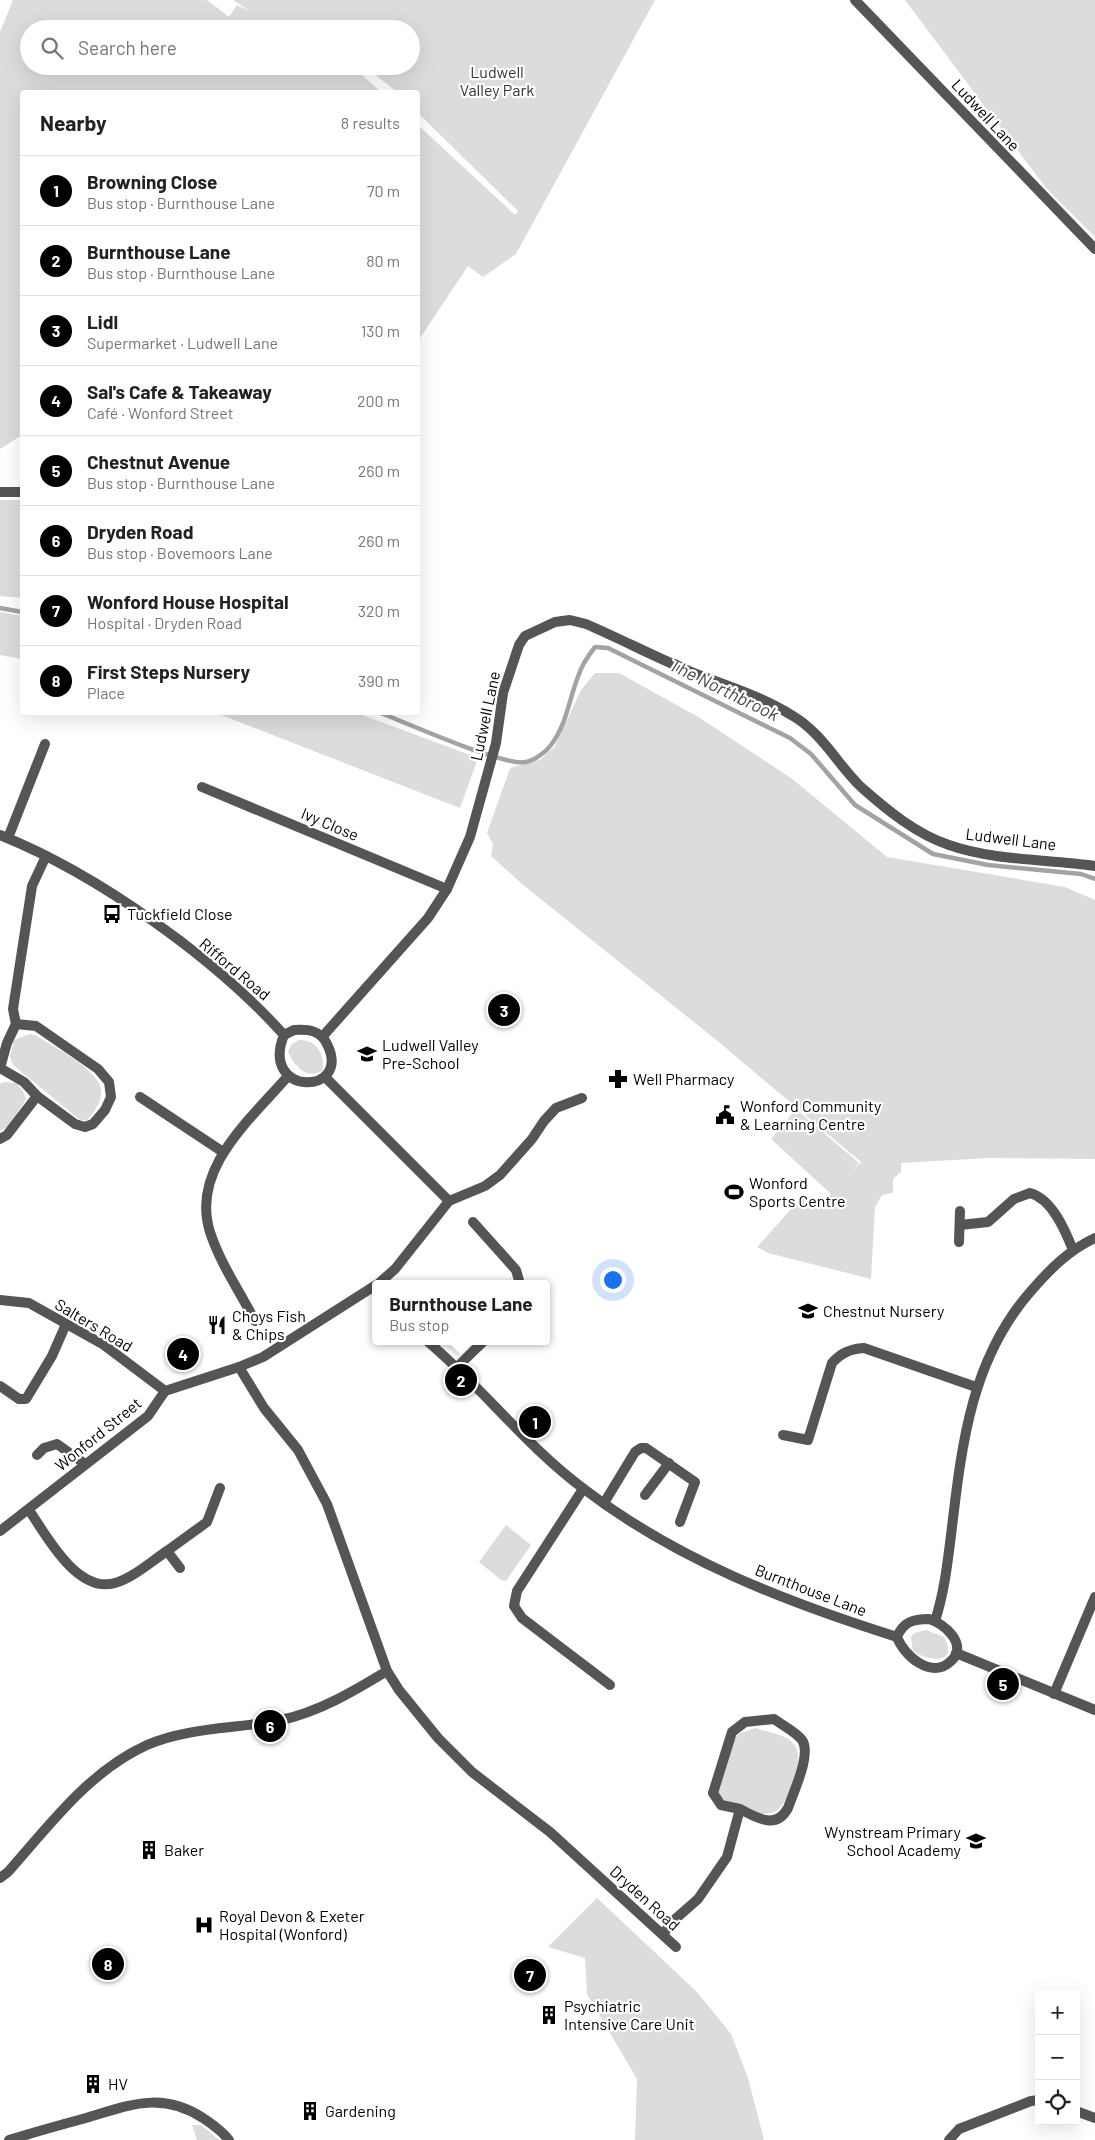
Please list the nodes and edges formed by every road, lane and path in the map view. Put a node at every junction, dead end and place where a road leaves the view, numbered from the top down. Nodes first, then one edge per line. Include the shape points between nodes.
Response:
1 (855, 0) edge
2 (1095, 249) edge
3 (0, 492) edge
4 (20, 492) edge
5 (45, 744) dead end
6 (202, 787) dead end
7 (4, 836) edge
8 (46, 856) junction
9 (1095, 866) edge
10 (447, 889) junction
11 (16, 1024) junction
12 (284, 1034) junction
13 (323, 1036) junction
14 (0, 1068) edge
15 (288, 1076) junction
16 (326, 1078) junction
17 (36, 1096) junction
18 (140, 1096) dead end
19 (582, 1098) dead end
20 (0, 1139) edge
21 (224, 1152) junction
22 (449, 1201) junction
23 (960, 1211) dead end
24 (473, 1222) dead end
25 (960, 1225) junction
26 (1095, 1238) edge
27 (959, 1242) dead end
28 (1073, 1250) junction
29 (383, 1280) edge
30 (519, 1280) edge
31 (372, 1288) edge
32 (0, 1300) edge
33 (255, 1321) dead end
34 (66, 1324) junction
35 (432, 1345) edge
36 (480, 1345) edge
37 (457, 1366) junction
38 (239, 1367) junction
39 (0, 1386) edge
40 (976, 1387) junction
41 (166, 1391) junction
42 (783, 1435) dead end
43 (37, 1455) dead end
44 (669, 1463) junction
45 (84, 1464) junction
46 (220, 1488) dead end
47 (583, 1489) junction
48 (645, 1495) dead end
49 (604, 1503) junction
50 (29, 1510) junction
51 (680, 1522) dead end
52 (0, 1531) edge
53 (167, 1550) junction
54 (180, 1568) dead end
55 (1095, 1596) edge
56 (935, 1621) junction
57 (897, 1637) junction
58 (956, 1653) junction
59 (387, 1671) junction
60 (610, 1685) dead end
61 (1054, 1694) junction
62 (1095, 1710) edge
63 (740, 1809) junction
64 (0, 1878) edge
65 (663, 1934) junction
66 (676, 1947) dead end
67 (1035, 2100) edge
68 (1080, 2112) edge
69 (1095, 2118) edge
70 (9, 2140) edge
71 (229, 2140) edge
72 (949, 2140) edge

1 - 2 street, Ludwell Lane
3 - 4 street
5 - 7 street, Rifford Road
6 - 10 street, Ivy Close
7 - 8 street, Rifford Road
8 - 11 street via 32,886 13,1009
8 - 12 street, Rifford Road via 107,892 205,961
9 - 10 street, Ludwell Lane via 981,853 931,838 904,821 860,785 796,717 757,696 570,620 555,622 525,636 519,645 502,693 496,743 470,836
10 - 13 street, Ludwell Lane via 428,918
11 - 14 street via 6,1043
11 - 17 street via 36,1026 98,1069 109,1082 111,1097 93,1124 85,1127 75,1124
12 - 13 street via 306,1030
12 - 15 street via 279,1056
13 - 16 street via 332,1055
14 - 17 street via 24,1082
15 - 16 street via 306,1083
15 - 21 street
16 - 22 street
17 - 20 street via 7,1135
18 - 21 street
19 - 22 street via 556,1108 500,1175 485,1186
21 - 33 street via 210,1177 207,1195 210,1231 218,1254
22 - 29 street
23 - 25 street
24 - 30 street via 516,1270
25 - 27 street
25 - 28 street via 988,1222 1014,1199 1030,1193 1042,1198 1065,1230
26 - 28 street
28 - 40 street via 1054,1266 1004,1324
31 - 38 street via 263,1357
32 - 34 street, Salters Road via 29,1303
34 - 39 street via 52,1356 26,1399 19,1399
34 - 41 street, Salters Road via 104,1345
35 - 37 street, Burnthouse Lane
36 - 37 street
37 - 47 street, Burnthouse Lane
38 - 41 street
38 - 59 street, Dryden Road via 317,1482
40 - 42 street via 856,1348 840,1355 832,1363 808,1440
40 - 56 street via 958,1477 943,1596
41 - 45 street, Wonford Street via 148,1416
43 - 45 street via 44,1448 57,1444
44 - 48 street
44 - 49 street via 652,1450 638,1449
44 - 51 street via 695,1482
45 - 50 street, Wonford Street
46 - 53 street via 207,1522
47 - 49 street, Burnthouse Lane
47 - 60 street via 517,1591 514,1606 522,1618
49 - 57 street, Burnthouse Lane via 699,1561 817,1612
50 - 52 street, Wonford Street
50 - 53 street via 67,1565 82,1576 102,1584 122,1580
53 - 54 street
55 - 61 street
56 - 57 street via 909,1621 902,1626
56 - 58 street via 952,1633
57 - 58 street via 913,1660 934,1667 951,1662
58 - 61 street
59 - 64 street via 311,1712 281,1720 172,1737 120,1759 94,1779
59 - 65 street, Dryden Road via 438,1738 472,1772 550,1832
61 - 62 street
63 - 63 street via 721,1805 713,1793 732,1732 745,1722 774,1719 802,1740 806,1750 788,1808 776,1820 764,1822
63 - 65 street via 727,1857 698,1900 672,1921
65 - 66 street, Dryden Road
67 - 72 street via 959,2129
68 - 69 street
70 - 71 street via 133,2104 156,2102 178,2104 192,2111 220,2129

